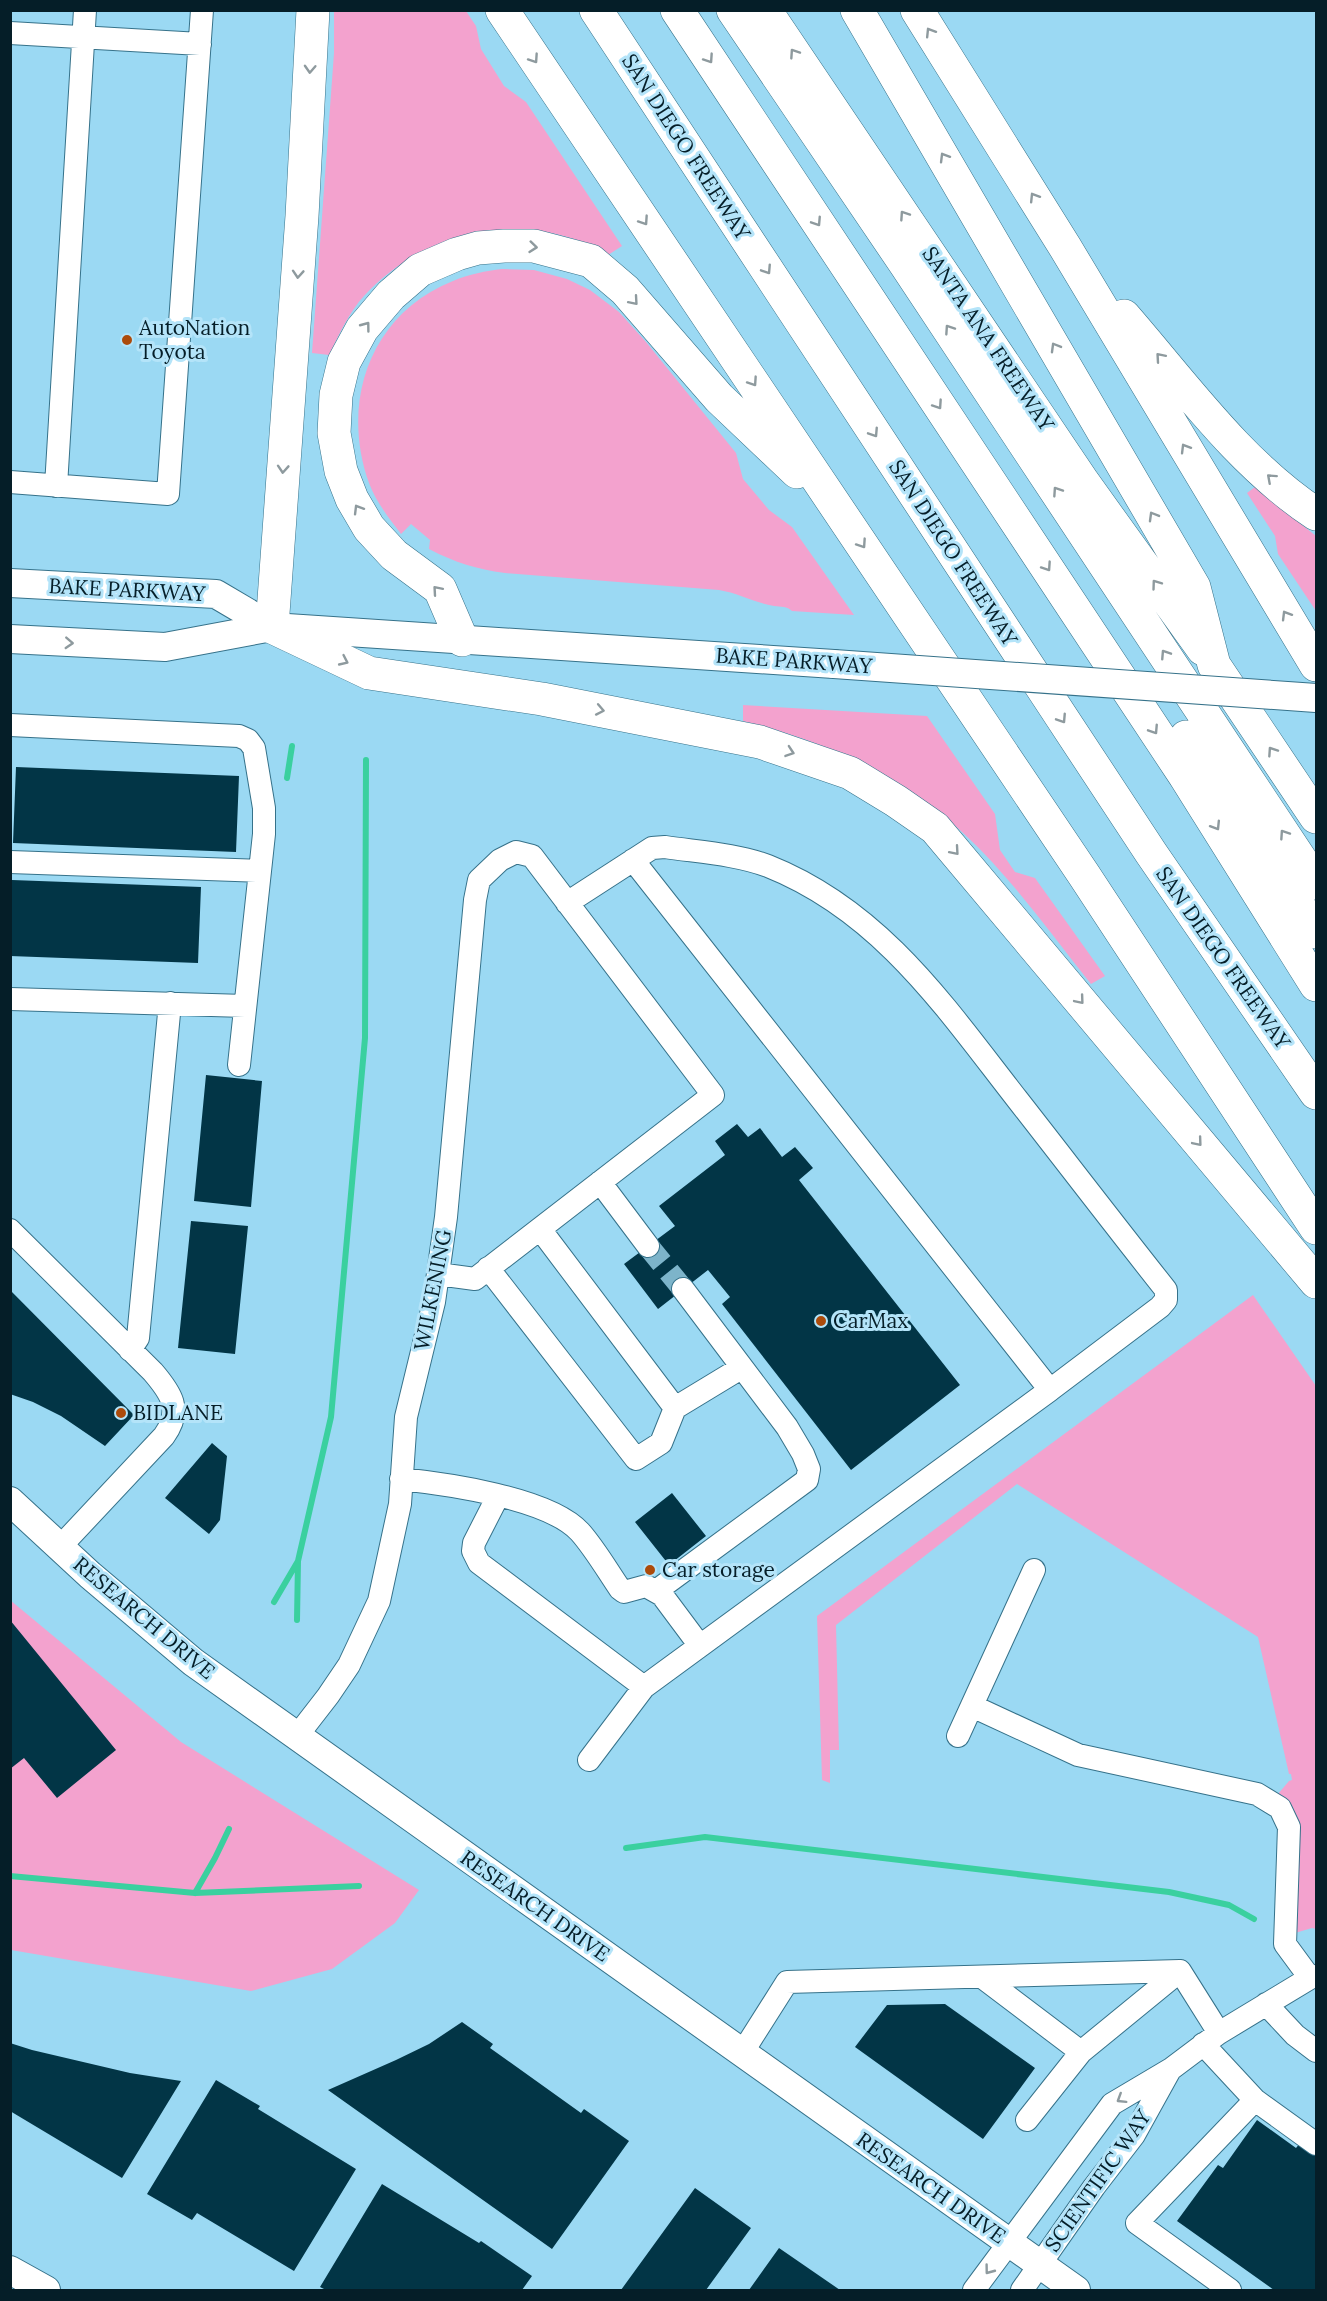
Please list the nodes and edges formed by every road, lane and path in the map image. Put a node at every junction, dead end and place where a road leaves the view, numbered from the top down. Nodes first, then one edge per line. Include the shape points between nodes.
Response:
1 (85, 10) edge
2 (202, 10) edge
3 (313, 10) edge
4 (502, 10) edge
5 (596, 10) edge
6 (677, 10) edge
7 (704, 10) edge
8 (733, 10) edge
9 (765, 10) edge
10 (857, 10) edge
11 (917, 10) edge
12 (10, 33) edge
13 (83, 37) junction
14 (200, 44) junction
15 (1065, 247) junction
16 (914, 350) junction
17 (10, 482) edge
18 (56, 486) junction
19 (841, 513) junction
20 (1317, 514) edge
21 (10, 583) edge
22 (272, 627) junction
23 (10, 639) edge
24 (462, 639) junction
25 (1215, 665) junction
26 (1317, 665) edge
27 (1317, 698) edge
28 (10, 724) edge
29 (1317, 817) edge
30 (633, 861) junction
31 (10, 862) edge
32 (260, 871) junction
33 (1317, 883) edge
34 (567, 903) junction
35 (1317, 932) edge
36 (1317, 985) edge
37 (10, 999) edge
38 (170, 1003) junction
39 (245, 1006) junction
40 (239, 1065) dead end
41 (1317, 1092) edge
42 (600, 1182) junction
43 (1317, 1228) edge
44 (540, 1229) junction
45 (10, 1230) edge
46 (648, 1246) tunnel mouth
47 (488, 1268) junction
48 (438, 1274) junction
49 (1317, 1282) edge
50 (683, 1289) tunnel mouth
51 (130, 1350) junction
52 (741, 1368) junction
53 (1050, 1390) junction
54 (675, 1408) junction
55 (401, 1479) junction
56 (498, 1496) junction
57 (10, 1502) edge
58 (59, 1548) junction
59 (1034, 1570) dead end
60 (656, 1591) junction
61 (700, 1646) junction
62 (644, 1687) junction
63 (972, 1706) junction
64 (297, 1736) junction
65 (958, 1736) dead end
66 (589, 1760) dead end
67 (1180, 1971) junction
68 (982, 1977) junction
69 (1313, 1977) edge
70 (1266, 2004) junction
71 (1211, 2038) junction
72 (1317, 2051) edge
73 (1082, 2052) junction
74 (742, 2053) junction
75 (1171, 2069) junction
76 (1254, 2100) junction
77 (1027, 2120) dead end
78 (1317, 2144) edge
79 (1009, 2243) junction
80 (1039, 2264) junction
81 (10, 2270) edge
82 (46, 2290) edge
83 (974, 2290) edge
84 (1022, 2290) edge
85 (1076, 2290) edge
86 (1230, 2290) edge

1 - 13 street
2 - 14 street
3 -> 22 highway
4 -> 19 highway
5 -> 41 highway, SAN DIEGO FREEWAY via 1150,853
6 -> 16 highway
7 - 16 highway
33 -> 8 highway
25 -> 9 highway, SANTA ANA FREEWAY via 1083,482
25 -> 10 highway via 1194,587
15 -> 11 highway
12 - 13 street
13 - 14 street
13 - 18 street
14 - 18 street via 168,494
20 -> 15 highway via 1294,500 1244,454
26 -> 15 highway
16 - 35 highway
16 -> 36 highway
17 - 18 street
24 -> 19 highway via 440,589 394,555 369,528 341,471 334,433 336,395 344,362 362,329 391,295 420,270 457,254 478,248 534,246 591,261 625,291 718,398
19 -> 43 highway
21 - 22 main road, BAKE PARKWAY via 216,594
23 -> 22 main road, BAKE PARKWAY via 165,647
22 - 24 main road, BAKE PARKWAY
22 -> 49 highway via 369,673 542,699 760,742 850,773 896,801 935,828
24 - 27 main road, BAKE PARKWAY, bridge
29 -> 25 highway
28 - 32 street via 239,735 248,740 254,748 264,808
30 - 34 street
30 - 53 street
30 - 53 street via 652,848 665,847 766,866 803,883 838,904 889,944 950,1013 1166,1290 1166,1300 1160,1307
31 - 32 street
32 - 39 street
34 - 42 street via 714,1095
34 - 48 street, WILKENING via 532,856 516,852 479,880
37 - 38 street
38 - 39 street
38 - 51 street via 138,1338
39 - 40 street
42 - 44 street
42 - 46 street
44 - 47 street
44 - 54 street
45 - 51 street
47 - 48 street via 475,1279
47 - 54 street via 636,1459 661,1443
48 - 55 street, WILKENING via 406,1417
50 - 52 street
51 - 58 street via 168,1390 173,1401 170,1427
52 - 54 street
52 - 60 street via 787,1427 803,1454 809,1476
53 - 61 street
55 - 56 street via 461,1486
55 - 64 street, WILKENING via 400,1504 379,1601 349,1665
56 - 60 street via 561,1517 579,1532 624,1592 642,1586
56 - 62 street via 474,1543 479,1563
57 - 58 main road, RESEARCH DRIVE
58 - 64 main road, RESEARCH DRIVE via 193,1662
59 - 63 street
60 - 61 street
61 - 62 street
62 - 66 street
63 - 65 street
63 - 69 street via 1078,1755 1257,1794 1280,1808 1289,1827 1285,1944
64 - 74 main road, RESEARCH DRIVE
67 - 68 street
67 - 71 street
67 - 73 street
68 - 73 street
68 - 74 street via 787,1982
69 - 70 street, SCIENTIFIC WAY
70 - 71 street, SCIENTIFIC WAY
70 - 72 street via 1295,2035
71 - 75 street, SCIENTIFIC WAY
71 - 76 street
73 - 77 street
74 - 79 main road, RESEARCH DRIVE
75 -> 79 street, SCIENTIFIC WAY via 1112,2104
75 - 80 street, SCIENTIFIC WAY via 1134,2135
76 - 78 street
76 - 86 street via 1137,2223
79 - 80 main road, RESEARCH DRIVE
79 -> 83 street, SCIENTIFIC WAY
80 - 84 street, SCIENTIFIC WAY
80 - 85 main road, RESEARCH DRIVE
81 - 82 main road

